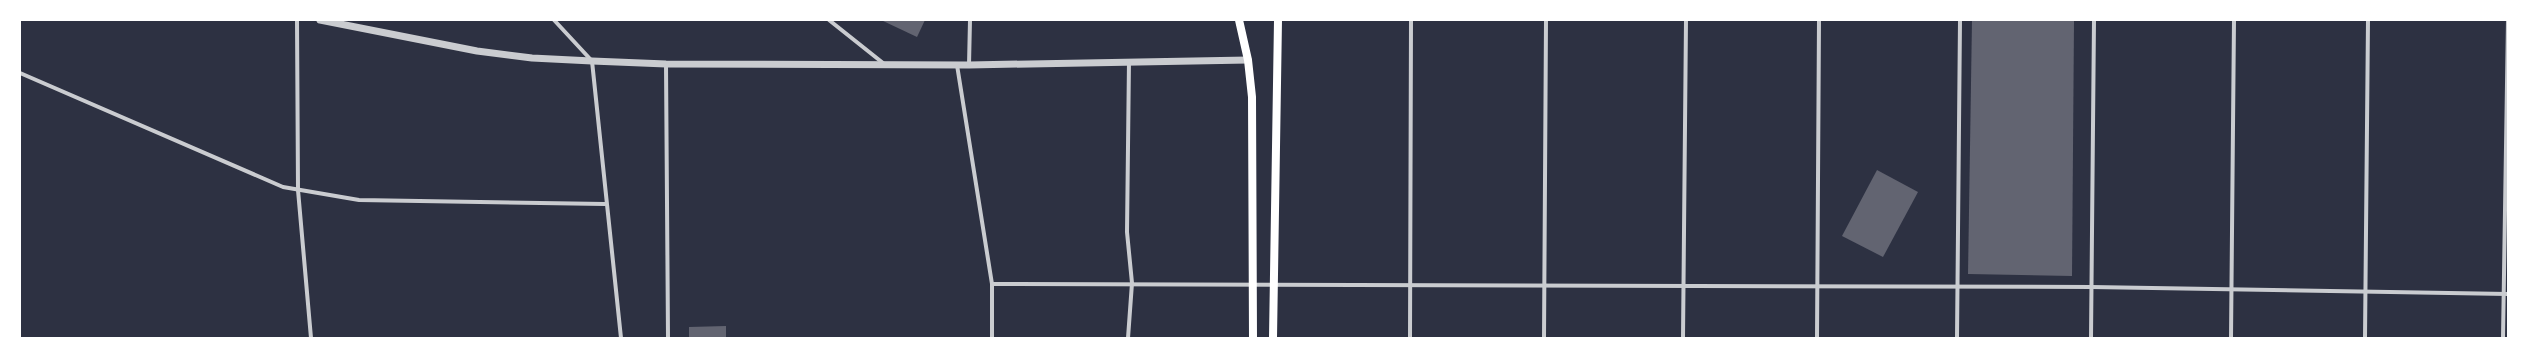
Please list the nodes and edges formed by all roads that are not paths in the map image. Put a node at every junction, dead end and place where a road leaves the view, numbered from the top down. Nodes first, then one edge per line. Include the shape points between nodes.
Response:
1 (297, 20) edge
2 (320, 20) edge
3 (554, 20) edge
4 (829, 20) edge
5 (970, 20) edge
6 (1239, 20) edge
7 (1278, 20) edge
8 (1411, 20) edge
9 (1546, 20) edge
10 (1686, 20) edge
11 (1819, 20) edge
12 (1960, 20) edge
13 (2094, 20) edge
14 (2234, 20) edge
15 (2368, 20) edge
16 (2508, 20) edge
17 (1248, 60) junction
18 (592, 61) junction
19 (1129, 61) junction
20 (883, 63) junction
21 (666, 64) junction
22 (957, 64) junction
23 (969, 65) junction
24 (20, 73) edge
25 (298, 190) junction
26 (605, 204) junction
27 (1132, 283) junction
28 (1253, 283) junction
29 (992, 284) junction
30 (1272, 284) junction
31 (1410, 284) junction
32 (1545, 285) junction
33 (1683, 285) junction
34 (1817, 286) junction
35 (1957, 286) junction
36 (2092, 287) junction
37 (2231, 289) junction
38 (2365, 291) junction
39 (2506, 294) edge
40 (310, 338) edge
41 (621, 338) edge
42 (668, 338) edge
43 (992, 338) edge
44 (1128, 338) edge
45 (1253, 338) edge
46 (1272, 338) edge
47 (1410, 338) edge
48 (1544, 338) edge
49 (1683, 338) edge
50 (1817, 338) edge
51 (1957, 338) edge
52 (2091, 338) edge
53 (2231, 338) edge
54 (2365, 338) edge
55 (2503, 338) edge

1 - 25 street
2 - 18 street via 477,51 532,58
3 - 18 street
4 - 20 street
5 - 23 street
6 - 17 main road
7 - 30 main road
8 - 31 street
9 - 32 street
10 - 33 street
11 - 34 street
12 - 35 street
13 - 36 street
14 - 37 street
15 - 38 street
16 - 39 street
17 - 19 street
17 - 28 main road via 1252,97
18 - 21 street
18 - 26 street
19 - 23 street
19 - 27 street via 1127,232
20 - 21 street
20 - 22 street
21 - 42 street
22 - 23 street
22 - 29 street
24 - 25 street via 283,188
25 - 26 street via 359,200
25 - 40 street
26 - 41 street
27 - 28 street
27 - 29 street
27 - 44 street
28 - 30 street
28 - 45 main road
29 - 43 street
30 - 31 street
30 - 46 main road
31 - 32 street
31 - 47 street
32 - 33 street
32 - 48 street
33 - 34 street
33 - 49 street
34 - 35 street
34 - 50 street
35 - 36 street
35 - 51 street
36 - 37 street
36 - 52 street
37 - 38 street
37 - 53 street
38 - 39 street
38 - 54 street
39 - 55 street

